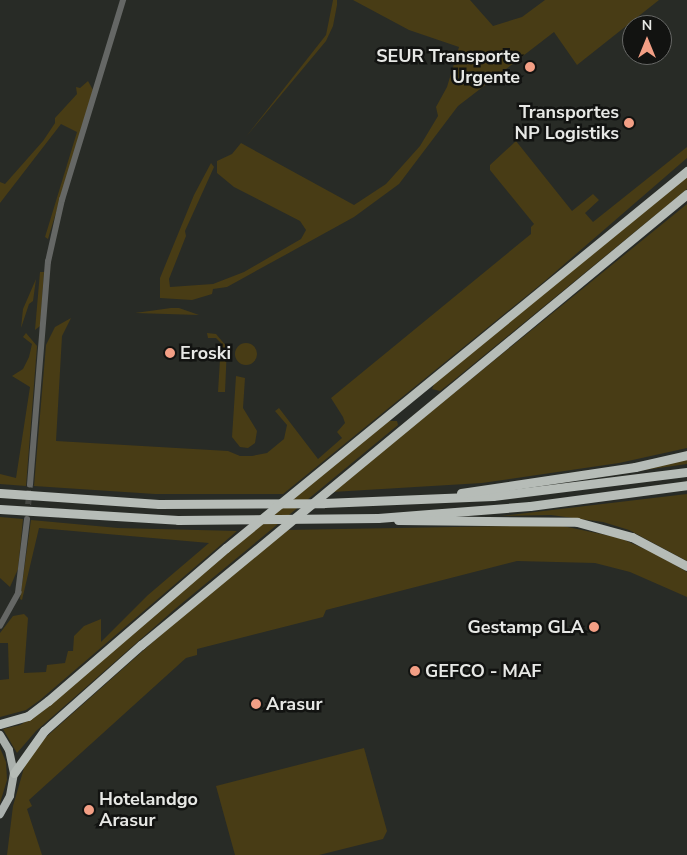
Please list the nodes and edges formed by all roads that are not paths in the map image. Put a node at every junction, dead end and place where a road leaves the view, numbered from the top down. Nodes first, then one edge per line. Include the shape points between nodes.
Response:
1 (123, 0) edge
2 (687, 164) edge
3 (687, 171) edge
4 (687, 194) edge
5 (597, 244) junction
6 (687, 455) edge
7 (687, 472) edge
8 (30, 485) tunnel mouth
9 (687, 486) edge
10 (0, 494) edge
11 (443, 498) junction
12 (0, 509) edge
13 (378, 518) junction
14 (27, 520) tunnel mouth
15 (687, 566) edge
16 (0, 626) edge
17 (0, 724) edge
18 (0, 735) edge
19 (14, 773) junction
20 (0, 814) edge

1 - 8 street via 57,221 48,262
2 - 5 highway via 622,218
3 - 5 highway
4 - 19 highway via 141,645 44,731
5 - 17 highway via 219,554 48,701 28,716
6 - 11 highway via 635,467 473,490
7 - 11 highway via 547,491
9 - 13 highway via 530,506
10 - 11 highway via 159,504
12 - 13 highway via 125,518 243,521
13 - 15 highway via 413,522 577,522 632,537
14 - 16 street via 18,593
18 - 19 highway via 9,750
19 - 20 highway via 10,796

